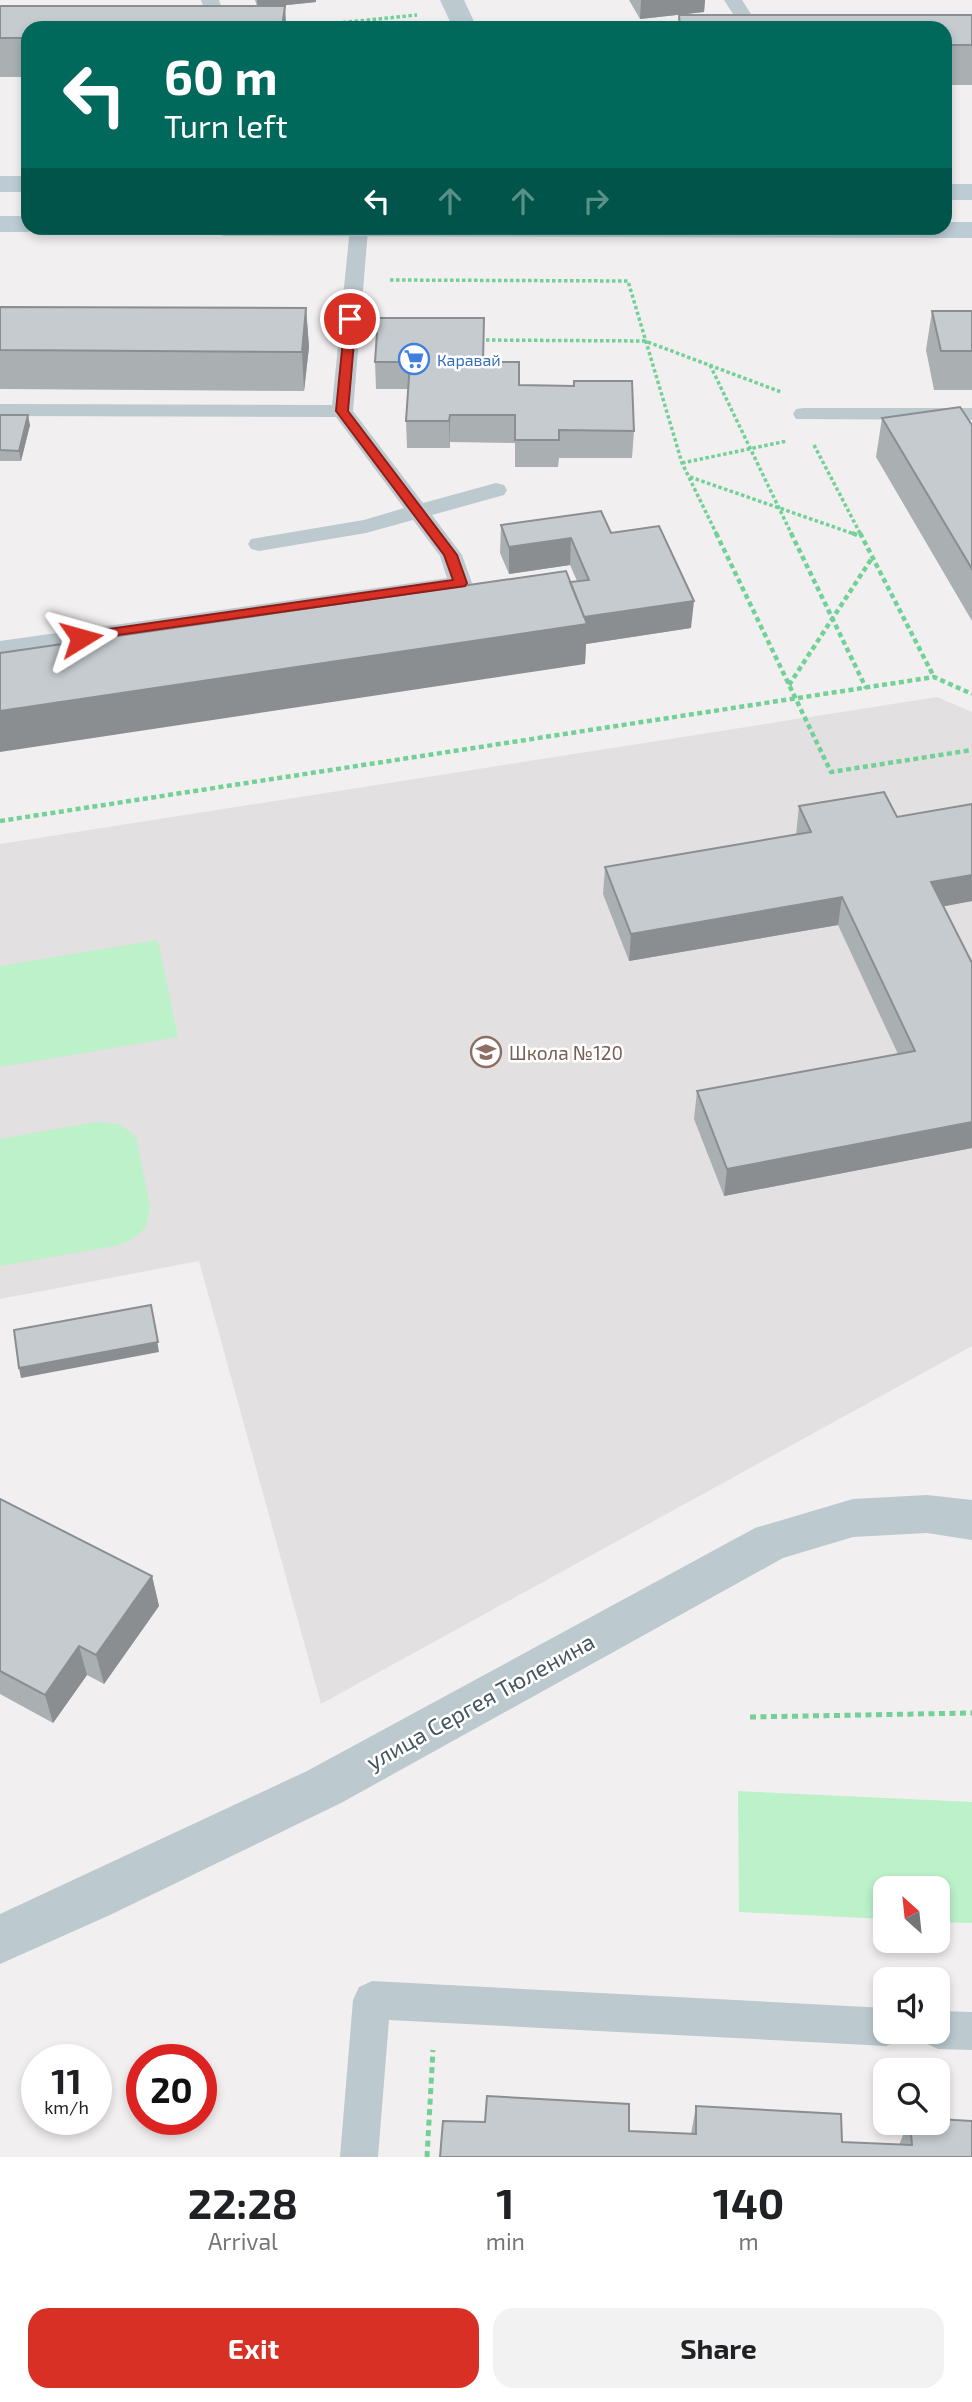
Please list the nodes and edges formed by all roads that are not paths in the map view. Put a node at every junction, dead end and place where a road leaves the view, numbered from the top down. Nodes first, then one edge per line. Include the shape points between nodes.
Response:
1 (210, 0) edge
2 (452, 0) edge
3 (733, 0) edge
4 (217, 21) edge
5 (462, 21) edge
6 (746, 21) edge
7 (0, 184) edge
8 (21, 184) edge
9 (952, 192) edge
10 (972, 192) edge
11 (0, 224) edge
12 (21, 225) edge
13 (952, 230) edge
14 (972, 230) edge
15 (358, 235) edge
16 (0, 410) edge
17 (342, 411) junction
18 (804, 414) dead end
19 (972, 414) edge
20 (496, 489) dead end
21 (418, 512) junction
22 (258, 544) dead end
23 (0, 649) edge
24 (972, 1520) edge
25 (0, 1939) edge
26 (873, 2026) edge
27 (950, 2030) edge
28 (972, 2031) edge
29 (359, 2157) edge

1 - 4 lane
2 - 5 street
3 - 6 lane
7 - 8 main road
9 - 10 main road
11 - 12 main road
13 - 14 main road
15 - 17 lane
16 - 17 lane
17 - 21 lane
18 - 19 lane
20 - 21 lane
21 - 22 lane via 366,526
21 - 23 lane via 451,555 460,583
24 - 25 street, улица Сергея Тюленина via 927,1514 853,1518 771,1542 324,1787
26 - 29 lane via 372,2000
27 - 28 lane

